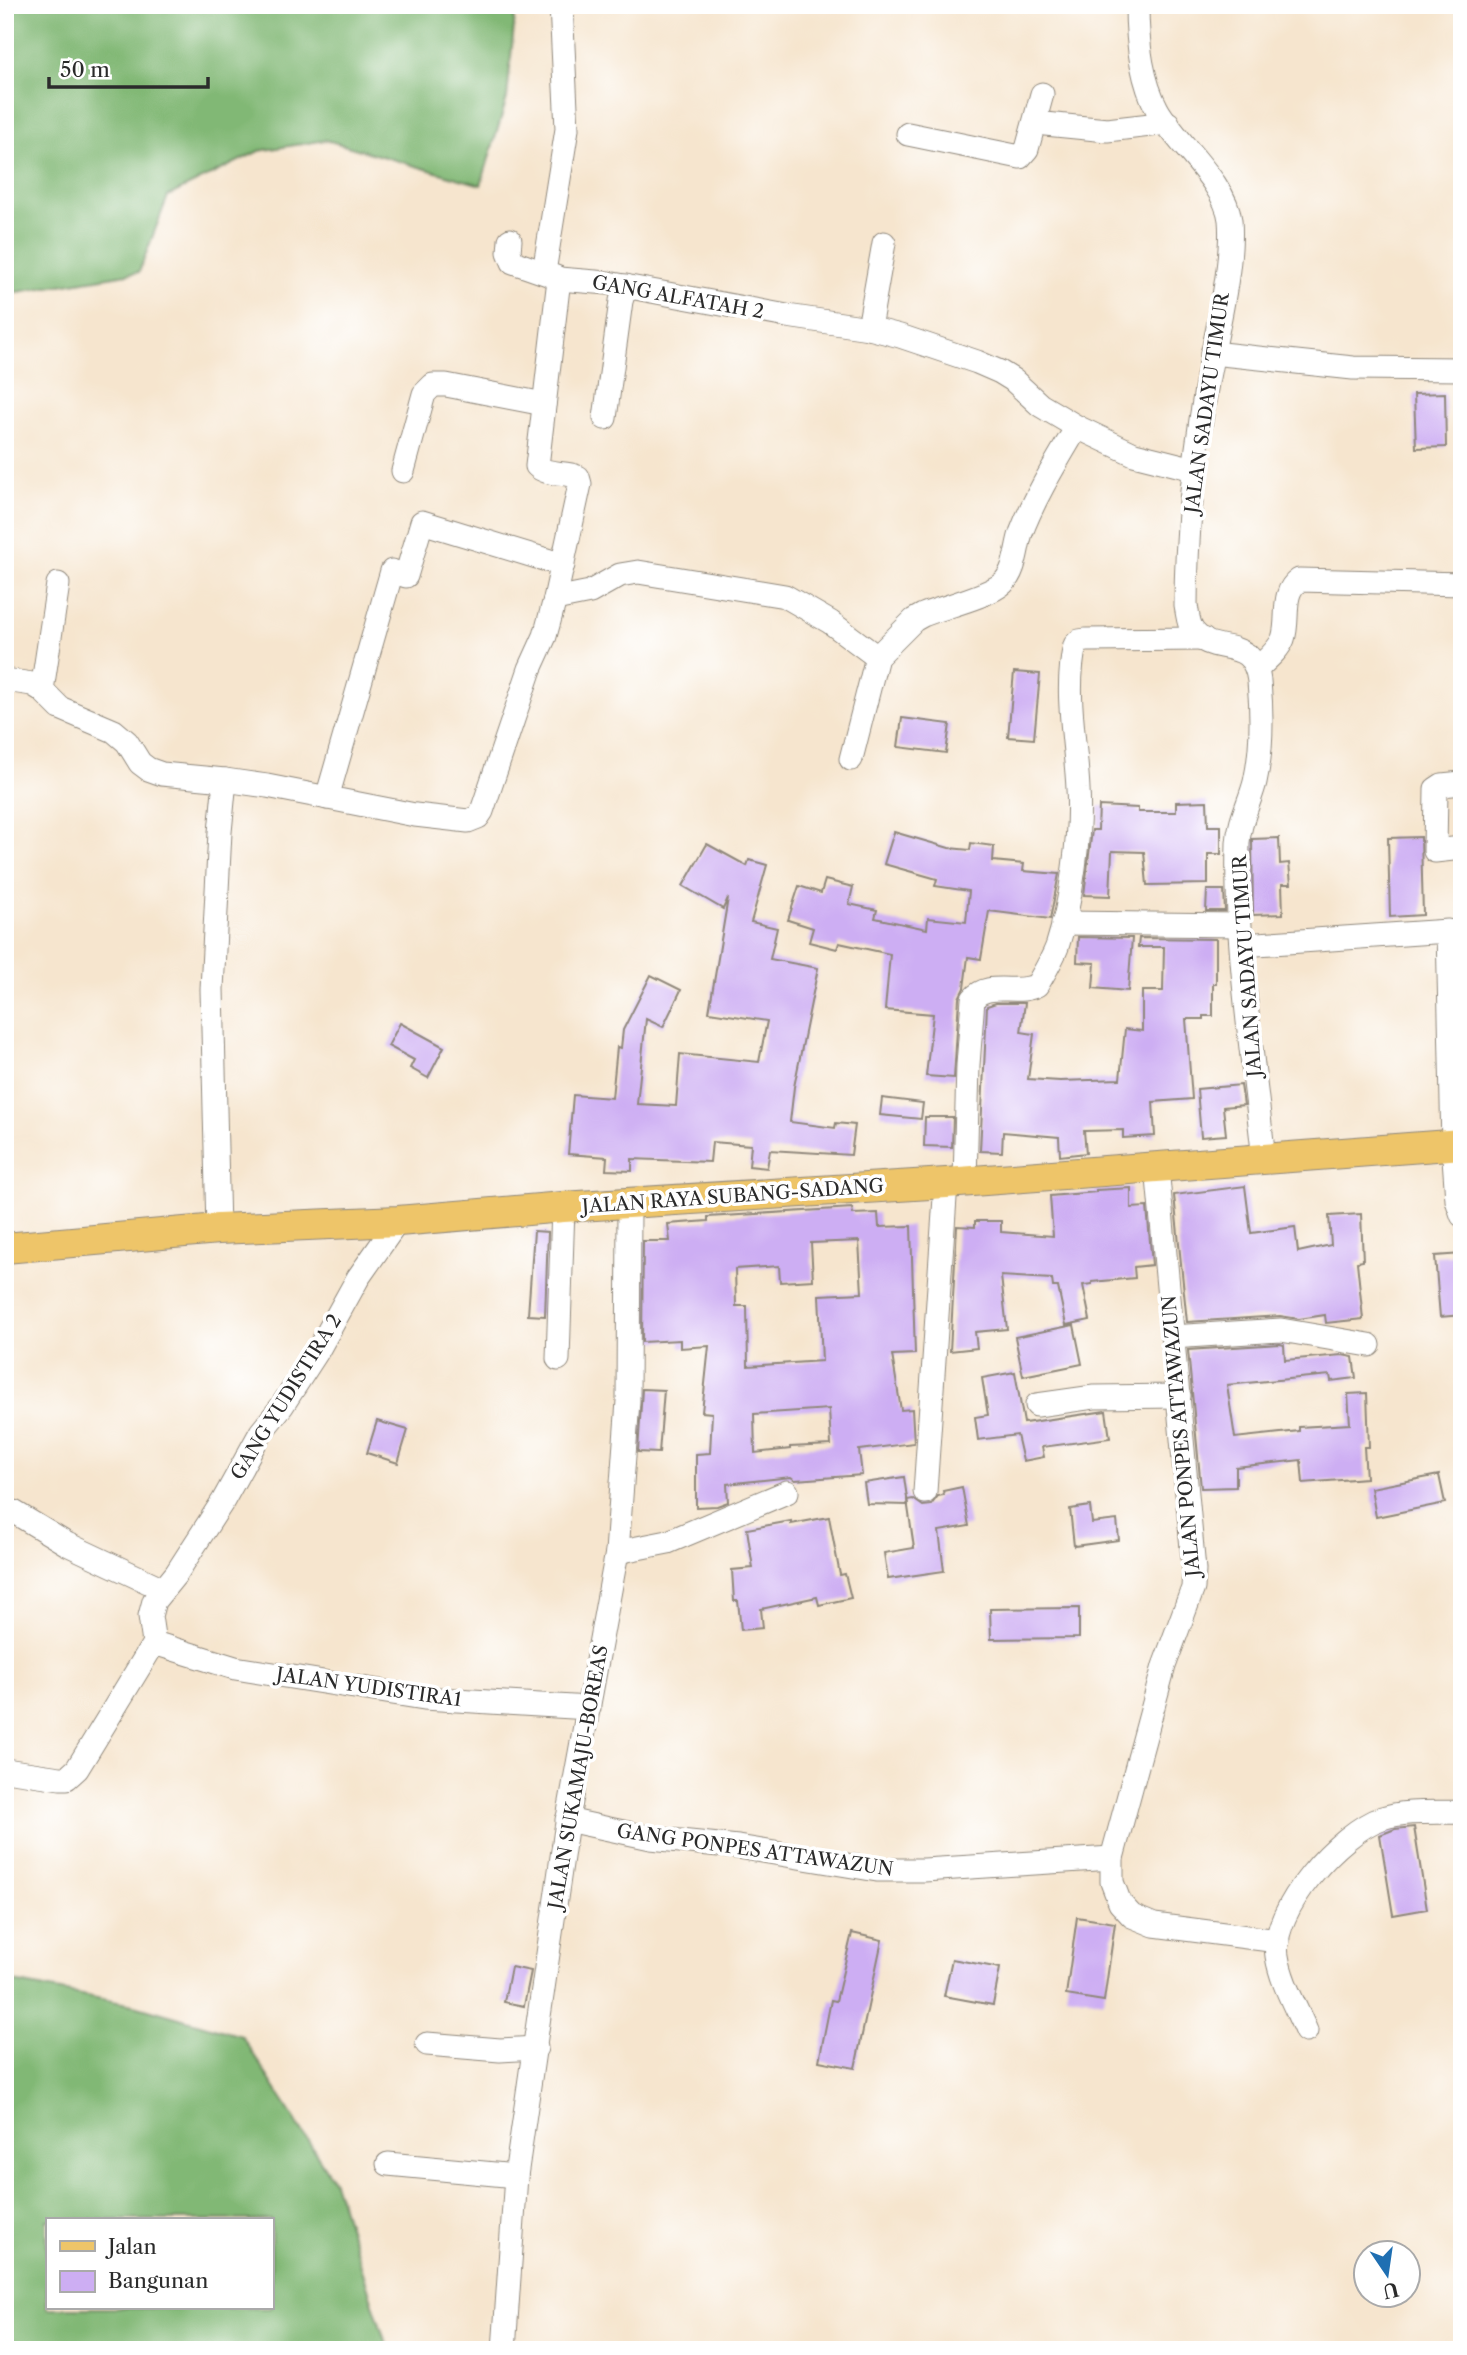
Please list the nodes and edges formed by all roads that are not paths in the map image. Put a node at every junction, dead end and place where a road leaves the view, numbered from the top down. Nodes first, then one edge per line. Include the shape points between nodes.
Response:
1 (561, 5) edge
2 (1137, 5) edge
3 (1042, 94) dead end
4 (1035, 123) junction
5 (1168, 123) junction
6 (908, 134) dead end
7 (510, 240) dead end
8 (884, 243) dead end
9 (551, 275) junction
10 (626, 286) junction
11 (869, 328) junction
12 (1212, 353) junction
13 (1462, 369) edge
14 (544, 404) junction
15 (605, 418) dead end
16 (1077, 428) junction
17 (1194, 469) junction
18 (403, 471) dead end
19 (563, 565) junction
20 (58, 584) dead end
21 (1462, 584) edge
22 (555, 599) junction
23 (1203, 639) junction
24 (877, 657) junction
25 (1257, 669) junction
26 (5, 680) edge
27 (42, 690) junction
28 (851, 759) dead end
29 (225, 780) junction
30 (1462, 783) edge
31 (327, 798) junction
32 (1462, 848) edge
33 (1063, 923) junction
34 (1455, 931) edge
35 (1241, 935) junction
36 (1457, 1144) edge
37 (1264, 1160) junction
38 (1157, 1167) junction
39 (956, 1182) junction
40 (629, 1203) junction
41 (563, 1207) junction
42 (1462, 1215) edge
43 (398, 1221) junction
44 (218, 1229) junction
45 (5, 1248) edge
46 (1172, 1336) junction
47 (1369, 1345) dead end
48 (558, 1359) dead end
49 (1179, 1396) junction
50 (1037, 1405) dead end
51 (788, 1492) dead end
52 (925, 1492) dead end
53 (5, 1511) edge
54 (617, 1552) junction
55 (169, 1582) junction
56 (154, 1643) junction
57 (589, 1708) junction
58 (5, 1770) edge
59 (1462, 1812) edge
60 (567, 1820) junction
61 (1112, 1858) junction
62 (1278, 1941) junction
63 (1306, 2031) dead end
64 (428, 2044) dead end
65 (536, 2048) junction
66 (388, 2164) dead end
67 (516, 2176) junction
68 (504, 2350) edge

1 - 9 street via 566,130
2 - 5 street, JALAN SADAYU TIMUR via 1149,89
3 - 4 street
4 - 5 street via 1107,130
4 - 6 street via 1025,154 1015,158
5 - 12 street, JALAN SADAYU TIMUR via 1228,210 1230,242
7 - 9 street, GANG ALFATAH 2 via 513,262
8 - 11 street
9 - 10 street, GANG ALFATAH 2
9 - 14 street
10 - 11 street, GANG ALFATAH 2
10 - 15 street
11 - 16 street, GANG ALFATAH 2 via 1000,372
12 - 13 street via 1353,368
12 - 17 street, JALAN SADAYU TIMUR
14 - 18 street via 433,385 424,394
14 - 19 street via 537,466 571,474 580,484
16 - 17 street, GANG ALFATAH 2 via 1134,454
16 - 24 street via 1022,532 1006,579 993,589 923,615
17 - 23 street, JALAN SADAYU TIMUR via 1186,606 1194,633
19 - 22 street
19 - 31 street via 422,522 406,576 392,571
20 - 27 street
21 - 25 street via 1299,580 1289,591 1281,644
22 - 24 street via 590,592 620,575 638,572 785,596
22 - 31 street via 478,817 468,821 415,815
23 - 25 street via 1248,654
23 - 33 street via 1086,640 1075,645 1070,700 1079,792 1075,857
24 - 28 street
25 - 35 street, JALAN SADAYU TIMUR via 1258,760 1238,840
26 - 27 street
27 - 29 street via 60,708 121,736 148,769
29 - 31 street
29 - 44 street via 212,989
30 - 32 street via 1436,789 1435,850
33 - 35 street
33 - 39 street via 1056,950 1037,985 989,989 973,999
34 - 35 street
34 - 36 street
35 - 37 street, JALAN SADAYU TIMUR
36 - 37 main road, JALAN RAYA SUBANG-SADANG
36 - 42 street via 1457,1200
37 - 38 main road, JALAN RAYA SUBANG-SADANG
38 - 39 main road, JALAN RAYA SUBANG-SADANG
38 - 46 street, JALAN PONPES ATTAWAZUN
39 - 40 main road, JALAN RAYA SUBANG-SADANG
39 - 52 street
40 - 41 main road, JALAN RAYA SUBANG-SADANG
40 - 54 street, JALAN SUKAMAJU-BOREAS via 628,1401
41 - 43 main road, JALAN RAYA SUBANG-SADANG
41 - 48 street
43 - 44 main road, JALAN RAYA SUBANG-SADANG
43 - 55 street, GANG YUDISTIRA 2
44 - 45 main road, JALAN RAYA SUBANG-SADANG
46 - 47 street via 1281,1330
46 - 49 street, JALAN PONPES ATTAWAZUN
49 - 50 street via 1094,1397
49 - 61 street, JALAN PONPES ATTAWAZUN via 1193,1588 1164,1666
51 - 54 street via 668,1542
53 - 55 street via 67,1544
54 - 57 street, JALAN SUKAMAJU-BOREAS
55 - 56 street, GANG YUDISTIRA 2 via 150,1616
56 - 57 street, JALAN YUDISTIRA1 via 235,1668 424,1698
56 - 58 street via 73,1774 60,1779
57 - 60 street, JALAN SUKAMAJU-BOREAS
59 - 62 street via 1395,1815 1379,1819 1343,1841 1293,1900
60 - 61 street, GANG PONPES ATTAWAZUN via 651,1838 877,1870
60 - 65 street, JALAN SUKAMAJU-BOREAS
61 - 62 street, JALAN PONPES ATTAWAZUN via 1112,1882 1120,1903 1132,1916 1154,1925
62 - 63 street via 1281,1972
64 - 65 street
65 - 67 street, JALAN SUKAMAJU-BOREAS
66 - 67 street
67 - 68 street, JALAN SUKAMAJU-BOREAS

